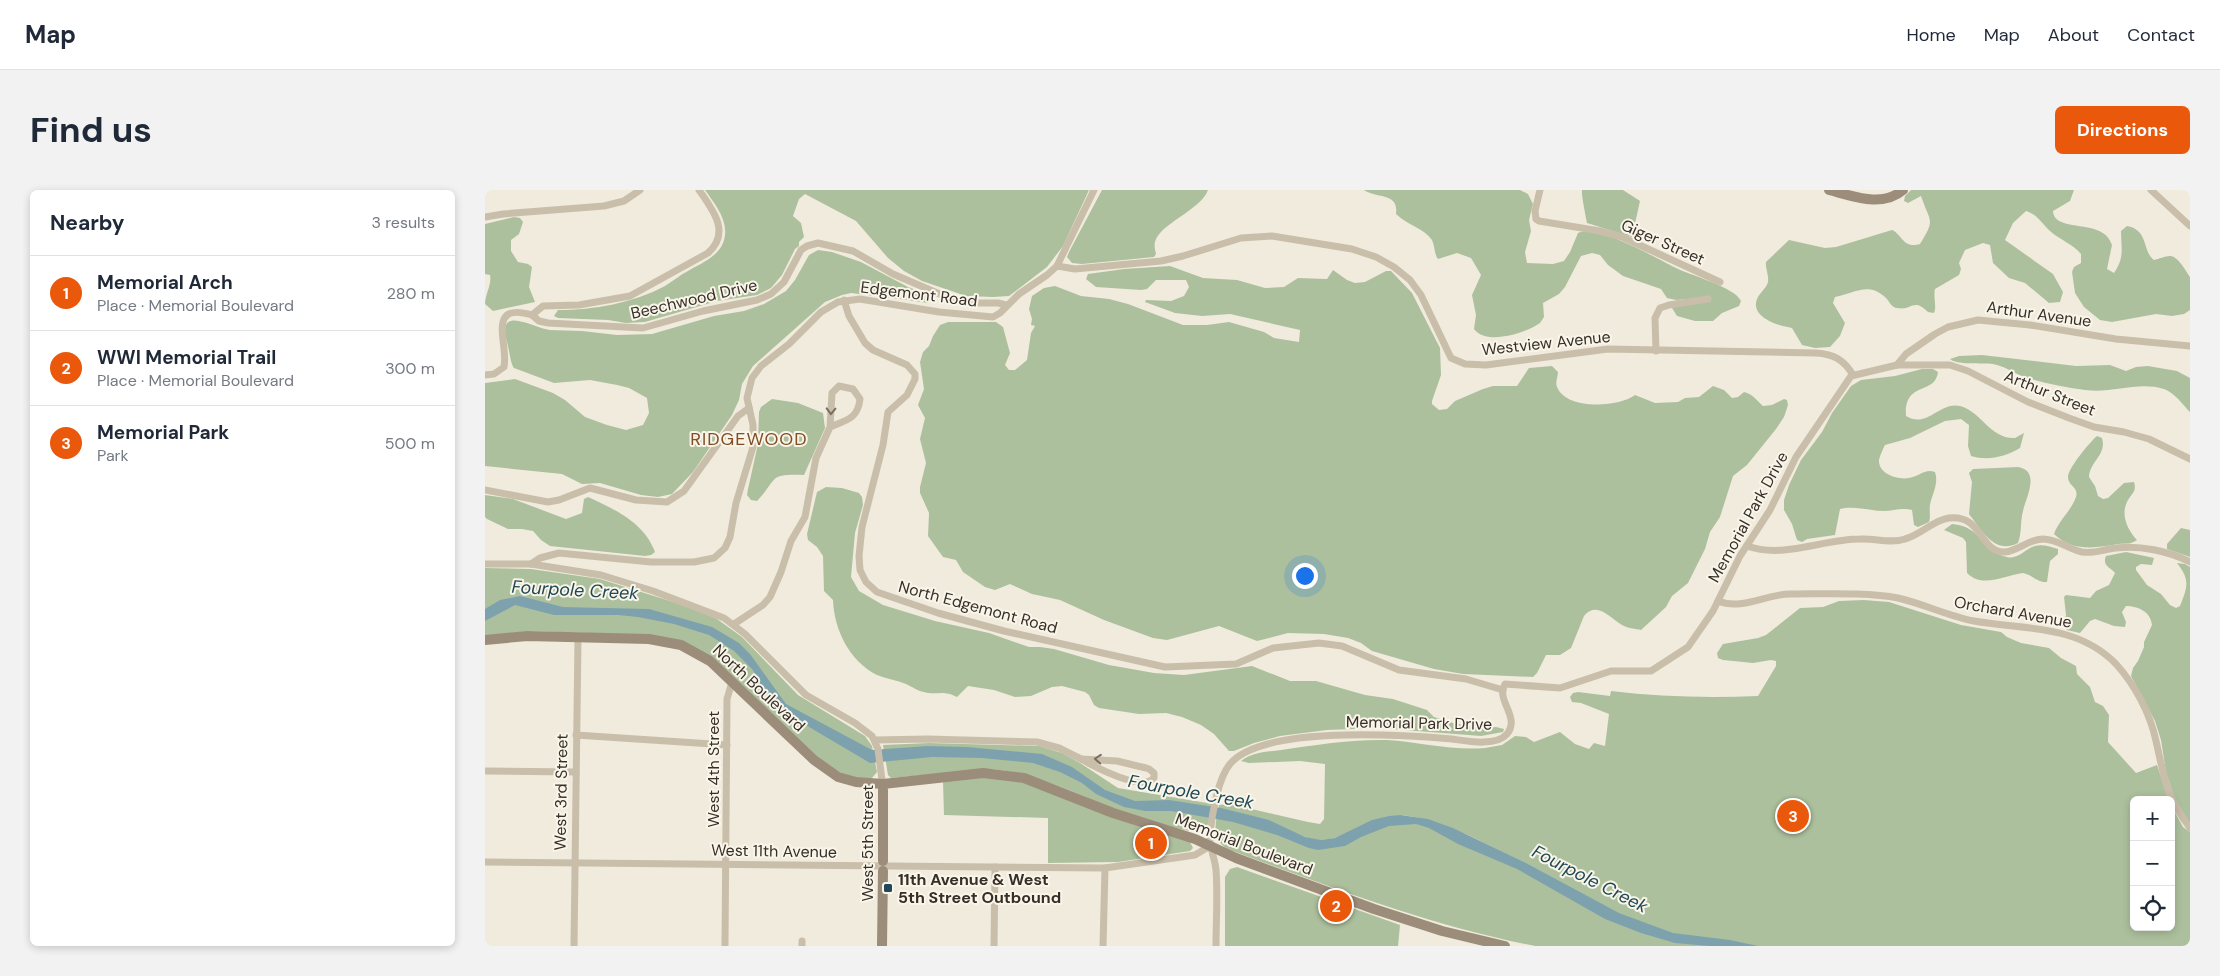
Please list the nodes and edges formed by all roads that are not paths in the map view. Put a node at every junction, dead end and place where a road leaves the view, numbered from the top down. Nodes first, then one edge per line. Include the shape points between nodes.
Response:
1 (640, 190) edge
2 (699, 190) edge
3 (1094, 190) edge
4 (1540, 190) edge
5 (1829, 190) edge
6 (1903, 190) edge
7 (2151, 190) edge
8 (485, 217) edge
9 (2190, 226) edge
10 (1057, 266) junction
11 (1719, 282) dead end
12 (1708, 299) dead end
13 (844, 300) junction
14 (1006, 305) junction
15 (532, 315) junction
16 (2190, 346) edge
17 (1656, 351) junction
18 (1897, 365) junction
19 (485, 375) edge
20 (1853, 375) junction
21 (749, 408) junction
22 (830, 427) junction
23 (2190, 459) edge
24 (485, 490) edge
25 (1747, 546) junction
26 (2190, 562) edge
27 (485, 564) edge
28 (531, 564) junction
29 (1718, 601) junction
30 (734, 624) junction
31 (578, 638) junction
32 (485, 640) edge
33 (732, 682) junction
34 (1503, 690) junction
35 (576, 735) junction
36 (875, 740) junction
37 (727, 744) junction
38 (1081, 759) junction
39 (485, 771) edge
40 (576, 772) junction
41 (883, 787) junction
42 (2190, 828) edge
43 (1210, 846) junction
44 (485, 862) edge
45 (574, 863) junction
46 (726, 864) junction
47 (883, 866) junction
48 (995, 867) junction
49 (1105, 868) junction
50 (574, 946) edge
51 (725, 946) edge
52 (882, 946) edge
53 (994, 946) edge
54 (1103, 946) edge
55 (1215, 946) edge
56 (1505, 946) edge

1 - 8 street via 624,201 604,206
2 - 15 street via 719,227 718,242 708,253 635,294 592,303 543,306
3 - 10 street, Edgemont Road
4 - 11 street, Giger Street via 1535,211 1539,221 1622,237
5 - 6 street via 1883,200
7 - 9 street
10 - 14 street, Edgemont Road
10 - 17 street, Westview Avenue via 1080,269 1161,261 1241,238 1272,236 1352,249 1376,256 1394,266 1421,295 1451,358 1465,364 1486,365 1600,350
12 - 17 street via 1660,308 1655,318
13 - 14 street, Edgemont Road via 867,300 988,317 997,315
13 - 21 street, Edgemont Road via 821,312 755,372 749,385
13 - 34 street, North Edgemont Road via 849,316 865,343 907,365 915,379 907,395 888,412 882,452 865,510 859,564 871,587 891,598 962,620 1141,663 1175,667 1236,664 1273,648 1326,644 1342,646 1399,670 1466,679
14 - 15 street, Beechwood Drive via 949,298 893,274 853,252 818,243 801,250 784,282 765,297 645,328 548,324
15 - 19 street via 513,312 502,319 499,330 504,367 494,374
16 - 18 street, Arthur Avenue via 1978,320 1948,327 1935,334 1906,354
17 - 20 street, Westview Avenue via 1825,353 1841,360
18 - 20 street
18 - 23 street, Arthur Street via 1941,364 1959,368 2028,402 2094,427 2136,435
20 - 25 street, Memorial Park Drive via 1796,457 1776,500
21 - 24 street via 738,416 684,491 667,502 637,500 590,488 548,502
21 - 28 street, Edgemont Road via 753,446 736,503 730,537 718,555 702,562 664,563 559,553
22 -> 22 street via 850,420 856,413 860,399 853,389 839,386 834,390
22 - 30 street via 816,458 806,514 791,541 772,592 763,605
25 - 26 street via 1789,549 1859,539 1902,540 1942,520 1955,518 1974,524 1989,545 1999,552 2044,539 2083,552 2133,548 2171,554
25 - 29 street, Memorial Park Drive
27 - 28 street
28 - 30 street via 625,582 698,606
29 - 34 street, Memorial Park Drive via 1688,647 1651,671 1611,671 1560,688 1509,683
29 - 42 street, Orchard Avenue via 1743,603 1788,594 1880,596 1898,598 1974,621 2047,629 2081,639 2117,665 2137,694 2154,732 2169,792
30 - 36 street via 797,688 865,729
31 - 32 street, North Boulevard via 527,636
31 - 33 street, North Boulevard via 671,642 701,655
31 - 35 street, West 3rd Street
33 - 37 street, West 4th Street via 727,699
33 - 41 street, North Boulevard via 830,773
34 - 43 street, Memorial Park Drive via 1511,724 1507,734 1497,740 1366,734 1292,740 1247,752 1230,764 1222,780
35 - 37 street
35 - 40 street, West 3rd Street
36 - 38 street via 1037,742
36 - 41 street, West 5th Street
37 - 46 street, West 4th Street
38 -> 38 street via 1140,783 1154,778 1154,773 1148,768 1117,761
39 - 40 street
40 - 45 street, West 3rd Street
41 - 43 street, Memorial Boulevard via 967,774 1011,775
41 - 47 street, West 5th Street
43 - 49 street, West 11th Avenue via 1201,853 1187,856
43 - 55 street via 1216,869
43 - 56 street, Memorial Boulevard via 1244,862 1401,919
44 - 45 street, West 11th Avenue
45 - 46 street, West 11th Avenue
45 - 50 street, West 3rd Street
46 - 47 street, West 11th Avenue
46 - 51 street, West 4th Street
47 - 48 street, West 11th Avenue
47 - 52 street, West 5th Street
48 - 49 street, West 11th Avenue
48 - 53 street
49 - 54 street

